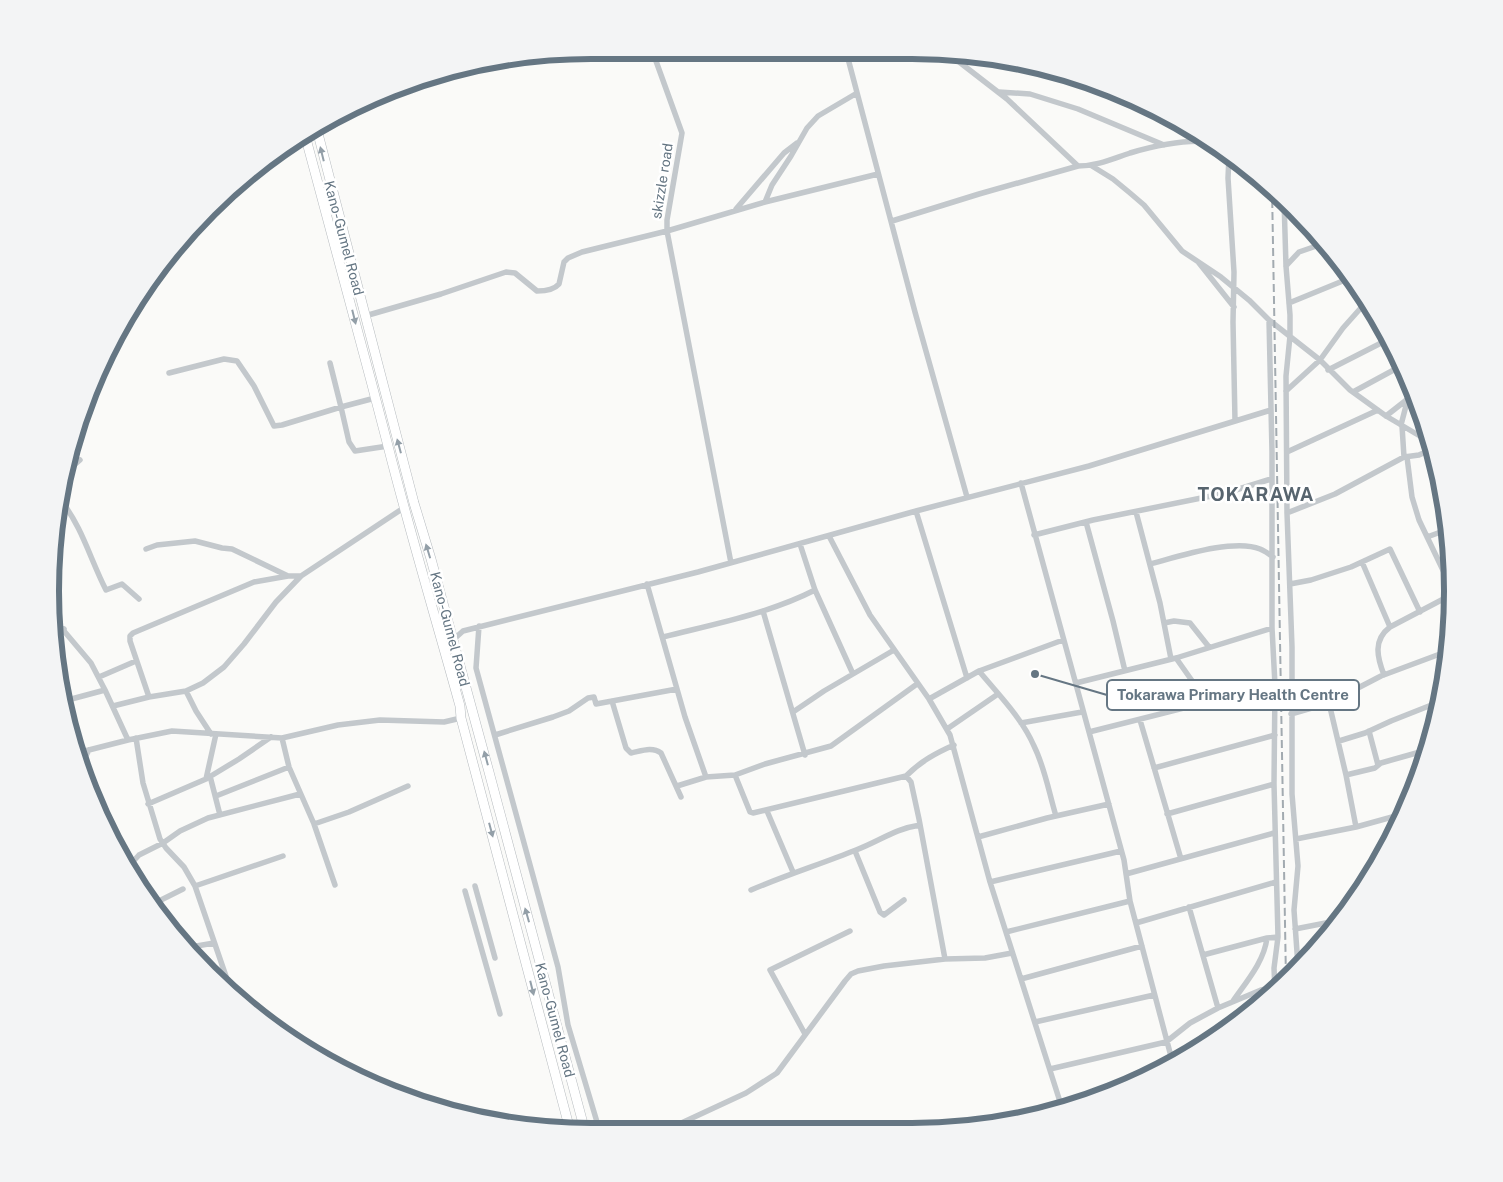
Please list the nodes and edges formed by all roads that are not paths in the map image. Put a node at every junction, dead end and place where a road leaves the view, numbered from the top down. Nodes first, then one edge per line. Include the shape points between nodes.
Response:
1 (655, 59) edge
2 (848, 59) edge
3 (958, 61) edge
4 (998, 92) junction
5 (857, 93) junction
6 (318, 134) edge
7 (307, 141) edge
8 (798, 142) junction
9 (1198, 142) edge
10 (1164, 146) junction
11 (1229, 163) edge
12 (1078, 166) junction
13 (1092, 166) junction
14 (878, 174) junction
15 (765, 202) junction
16 (734, 211) junction
17 (1284, 211) edge
18 (892, 222) junction
19 (667, 231) junction
20 (1317, 246) edge
21 (1199, 263) junction
22 (1286, 266) junction
23 (1344, 280) edge
24 (1235, 288) junction
25 (1289, 303) junction
26 (1362, 306) edge
27 (1234, 307) junction
28 (365, 316) junction
29 (1270, 320) junction
30 (1290, 336) junction
31 (1382, 343) edge
32 (1320, 360) junction
33 (330, 364) dead end
34 (1395, 369) edge
35 (1328, 370) junction
36 (169, 373) dead end
37 (1286, 391) junction
38 (1353, 392) junction
39 (375, 398) junction
40 (1408, 398) joint
41 (341, 407) junction
42 (1270, 410) junction
43 (1378, 410) junction
44 (1386, 416) junction
45 (1235, 421) junction
46 (393, 423) junction
47 (1401, 425) junction
48 (383, 426) junction
49 (1421, 437) edge
50 (388, 446) junction
51 (1287, 452) junction
52 (1426, 452) edge
53 (1405, 457) junction
54 (80, 460) dead end
55 (74, 465) edge
56 (1271, 479) junction
57 (1021, 483) junction
58 (968, 497) junction
59 (66, 506) edge
60 (405, 507) junction
61 (916, 511) junction
62 (1136, 512) junction
63 (1288, 512) junction
64 (1086, 522) junction
65 (1441, 532) edge
66 (1034, 535) junction
67 (829, 536) junction
68 (1427, 537) junction
69 (800, 544) junction
70 (146, 549) dead end
71 (1273, 557) junction
72 (1362, 562) junction
73 (731, 563) junction
74 (1150, 564) junction
75 (1443, 573) edge
76 (288, 576) junction
77 (301, 576) junction
78 (648, 584) junction
79 (1290, 584) junction
80 (815, 590) junction
81 (139, 599) dead end
82 (1444, 599) edge
83 (763, 611) junction
84 (1420, 612) junction
85 (1164, 623) junction
86 (60, 625) edge
87 (479, 626) junction
88 (1390, 627) junction
89 (1272, 628) junction
90 (64, 629) junction
91 (61, 632) edge
92 (663, 637) junction
93 (454, 640) junction
94 (1063, 640) junction
95 (1209, 648) junction
96 (894, 650) junction
97 (1441, 654) edge
98 (1174, 658) junction
99 (136, 662) junction
100 (979, 671) junction
101 (1125, 671) junction
102 (853, 674) junction
103 (1384, 675) junction
104 (99, 677) junction
105 (967, 678) junction
106 (1076, 683) junction
107 (918, 684) junction
108 (1275, 685) junction
109 (677, 689) junction
110 (105, 690) junction
111 (186, 691) junction
112 (998, 694) junction
113 (149, 697) junction
114 (70, 699) edge
115 (929, 699) junction
116 (612, 701) junction
117 (1207, 702) junction
118 (1329, 704) junction
119 (1432, 705) edge
120 (113, 706) junction
121 (793, 712) junction
122 (1082, 712) junction
123 (1291, 714) junction
124 (461, 718) junction
125 (1140, 720) junction
126 (1021, 723) junction
127 (947, 728) junction
128 (1088, 732) junction
129 (1369, 732) junction
130 (214, 734) junction
131 (495, 735) junction
132 (1275, 735) junction
133 (271, 737) junction
134 (136, 738) junction
135 (282, 738) junction
136 (128, 740) junction
137 (1339, 741) junction
138 (954, 745) junction
139 (89, 750) junction
140 (84, 751) edge
141 (1419, 753) edge
142 (805, 755) junction
143 (85, 757) edge
144 (1378, 766) junction
145 (289, 767) junction
146 (1154, 768) junction
147 (735, 775) junction
148 (1346, 775) junction
149 (906, 776) junction
150 (208, 777) junction
151 (706, 777) junction
152 (1274, 784) junction
153 (408, 786) dead end
154 (677, 786) junction
155 (300, 794) junction
156 (216, 796) junction
157 (681, 798) dead end
158 (148, 804) junction
159 (1109, 804) junction
160 (767, 811) junction
161 (220, 814) junction
162 (1167, 814) junction
163 (1056, 816) junction
164 (1394, 817) edge
165 (314, 824) junction
166 (920, 825) junction
167 (1356, 827) junction
168 (1274, 834) junction
169 (978, 837) junction
170 (1296, 839) junction
171 (163, 843) junction
172 (855, 850) junction
173 (1121, 851) junction
174 (283, 856) dead end
175 (1181, 859) junction
176 (133, 862) edge
177 (793, 872) junction
178 (1126, 874) junction
179 (990, 882) junction
180 (1276, 882) junction
181 (336, 885) dead end
182 (195, 886) junction
183 (475, 886) dead end
184 (183, 889) dead end
185 (752, 890) dead end
186 (465, 891) dead end
187 (904, 900) dead end
188 (159, 901) edge
189 (1130, 902) junction
190 (1190, 907) junction
191 (1136, 923) junction
192 (1328, 923) edge
193 (1295, 929) junction
194 (850, 931) dead end
195 (1006, 932) junction
196 (533, 935) junction
197 (1278, 937) junction
198 (520, 938) junction
199 (1267, 938) junction
200 (214, 943) junction
201 (195, 946) edge
202 (1142, 946) junction
203 (1012, 953) junction
204 (1203, 955) junction
205 (1297, 957) edge
206 (495, 958) dead end
207 (945, 959) junction
208 (226, 978) edge
209 (1021, 980) junction
210 (1275, 980) edge
211 (1264, 990) edge
212 (1154, 995) junction
213 (1233, 1001) junction
214 (1218, 1008) junction
215 (500, 1014) dead end
216 (1035, 1022) junction
217 (805, 1034) junction
218 (1166, 1042) junction
219 (1170, 1056) edge
220 (1050, 1069) junction
221 (1060, 1102) edge
222 (568, 1122) edge
223 (583, 1123) edge
224 (597, 1123) edge
225 (681, 1123) edge

1 - 19 street, skizzle road via 682,132
2 - 5 street
3 - 4 street
4 - 10 street via 1030,94 1078,109
4 - 12 street
5 - 8 street via 818,116
5 - 14 street
28 -> 6 main road, Kano-Gumel Road
7 -> 39 main road, Kano-Gumel Road
8 - 15 street
8 - 16 street via 784,153
9 - 10 street
10 - 13 street
11 - 24 street
12 - 13 street
12 - 18 street
13 - 21 street via 1144,205 1182,251
14 - 15 street
14 - 18 street
15 - 16 street
16 - 19 street
17 - 22 street
18 - 58 street
19 - 28 street via 568,258 559,284 547,290 536,291 515,273 506,272
19 - 73 street, skizzle road
20 - 22 street via 1299,252
21 - 24 street
21 - 27 street
22 - 25 street
23 - 25 street
24 - 27 street
24 - 29 street
25 - 30 street
26 - 32 street
27 - 45 street
28 - 46 main road, Kano-Gumel Road
29 - 30 street
29 - 42 street
30 - 32 street
30 - 37 street
31 - 35 street
32 - 35 street
32 - 37 street
33 - 41 street
34 - 38 street
35 - 38 street
36 - 41 street via 224,359 238,361 274,426
37 - 51 street
38 - 43 street
39 - 41 street
39 - 48 main road, Kano-Gumel Road
40 - 44 street
40 - 47 street
41 - 50 street via 349,442 355,451
42 - 45 street
42 - 56 street
43 - 44 street
43 - 51 street
44 - 47 street
45 - 57 street
46 - 48 main road
93 -> 46 main road, Kano-Gumel Road
47 - 49 street
47 - 53 street
48 - 50 main road, Kano-Gumel Road
50 - 60 main road, Kano-Gumel Road
51 - 63 street
52 - 53 street
53 - 63 street via 1335,494
53 - 68 street via 1412,497
54 - 55 street
56 - 62 street via 1226,493
56 - 71 street
57 - 58 street
57 - 66 street
58 - 61 street
59 - 81 street via 106,590 122,584
60 - 77 street
60 - 124 main road, Kano-Gumel Road
61 - 67 street
61 - 105 street
62 - 64 street
62 - 74 street
63 - 79 street
64 - 66 street
64 - 101 street
65 - 68 street
66 - 94 street
67 - 69 street
67 - 96 street via 870,615
68 - 75 street
69 - 73 street
69 - 80 street
70 - 76 street via 157,544 195,541 232,549
71 - 74 street via 1259,548 1231,546
71 - 89 street
72 - 79 street
72 - 84 street via 1391,550
72 - 88 street
73 - 78 street
74 - 85 street
76 - 77 street
76 - 99 street via 254,582 132,633 130,641
77 - 111 street via 224,667
78 - 87 street
78 - 92 street
79 - 123 street
80 - 83 street
80 - 102 street
82 - 84 street
83 - 92 street
83 - 121 street
84 - 88 street
85 - 95 street via 1190,623
85 - 98 street
86 - 90 street
87 - 93 street via 463,631
87 - 131 street via 476,668
88 - 103 street via 1382,633 1378,650
89 - 95 street
89 - 108 street
90 - 91 street
90 - 104 street
92 - 109 street
196 -> 93 main road, Kano-Gumel Road
94 - 100 street
94 - 106 street
95 - 98 street
96 - 102 street
96 - 107 street
97 - 103 street
98 - 101 street
98 - 117 street
99 - 104 street
99 - 113 street
100 - 105 street
100 - 112 street
101 - 106 street
102 - 121 street
103 - 118 street
104 - 110 street
105 - 115 street
106 - 122 street
107 - 115 street
107 - 142 street via 841,740
108 - 117 street
108 - 132 street
109 - 116 street
109 - 151 street
110 - 114 street
110 - 120 street
111 - 113 street
111 - 130 street via 196,711
112 - 126 street
112 - 127 street
113 - 120 street
115 - 127 street
116 - 131 street via 596,704 594,697 588,698 569,711
116 - 154 street via 626,748 631,753 658,750
117 - 125 street
118 - 123 street
118 - 137 street
119 - 129 street
120 - 136 street
121 - 142 street
122 - 126 street
122 - 128 street
123 - 170 street
124 - 135 street via 444,722 364,721
124 -> 198 main road, Kano-Gumel Road
125 - 128 street
125 - 146 street
126 - 163 street via 1045,772
127 - 138 street
128 - 159 street
129 - 137 street
129 - 144 street
130 - 133 street
130 - 134 street via 172,732
130 - 150 street
131 - 224 street via 558,967 570,1033
132 - 146 street
132 - 152 street
133 - 135 street
133 - 150 street
134 - 136 street
134 - 158 street
135 - 145 street
136 - 139 street
137 - 148 street
138 - 149 street via 930,756
138 - 169 street
139 - 140 street
139 - 143 street
141 - 144 street
142 - 147 street
144 - 148 street
145 - 155 street
145 - 156 street
146 - 162 street
147 - 151 street
147 - 160 street via 750,812
148 - 167 street
149 - 160 street
149 - 166 street via 914,794
150 - 156 street
150 - 158 street
151 - 154 street
152 - 162 street
152 - 168 street
153 - 165 street
154 - 157 street
155 - 161 street
155 - 165 street
156 - 161 street
158 - 171 street
159 - 163 street
159 - 173 street
160 - 177 street
161 - 171 street via 180,831
162 - 175 street
163 - 169 street
164 - 167 street
165 - 181 street
166 - 172 street via 892,832
166 - 207 street
167 - 170 street
168 - 175 street
168 - 180 street
169 - 179 street
170 - 193 street
171 - 176 street
171 - 182 street via 184,867
172 - 177 street
172 - 187 street via 880,912 884,915
173 - 178 street
173 - 179 street
174 - 182 street
175 - 178 street
177 - 185 street
178 - 189 street
179 - 195 street
180 - 190 street
180 - 197 street
182 - 200 street
183 - 206 street
184 - 188 street
186 - 215 street
189 - 191 street
189 - 195 street
190 - 191 street
190 - 204 street
191 - 202 street
192 - 193 street
193 - 205 street
194 - 217 street via 770,970
195 - 203 street
196 - 198 main road
196 - 223 main road, Kano-Gumel Road
197 - 199 street
197 - 210 street
198 -> 222 main road, Kano-Gumel Road
199 - 204 street
199 - 213 street via 1262,958
200 - 201 street
200 - 208 street
202 - 209 street
202 - 212 street
203 - 207 street via 985,958
203 - 209 street
204 - 214 street
207 - 217 street via 854,972
209 - 216 street
211 - 213 street
212 - 216 street
212 - 218 street
213 - 214 street
214 - 218 street via 1190,1023
216 - 220 street
217 - 225 street via 786,1063 770,1078 746,1093
218 - 219 street
218 - 220 street
220 - 221 street

